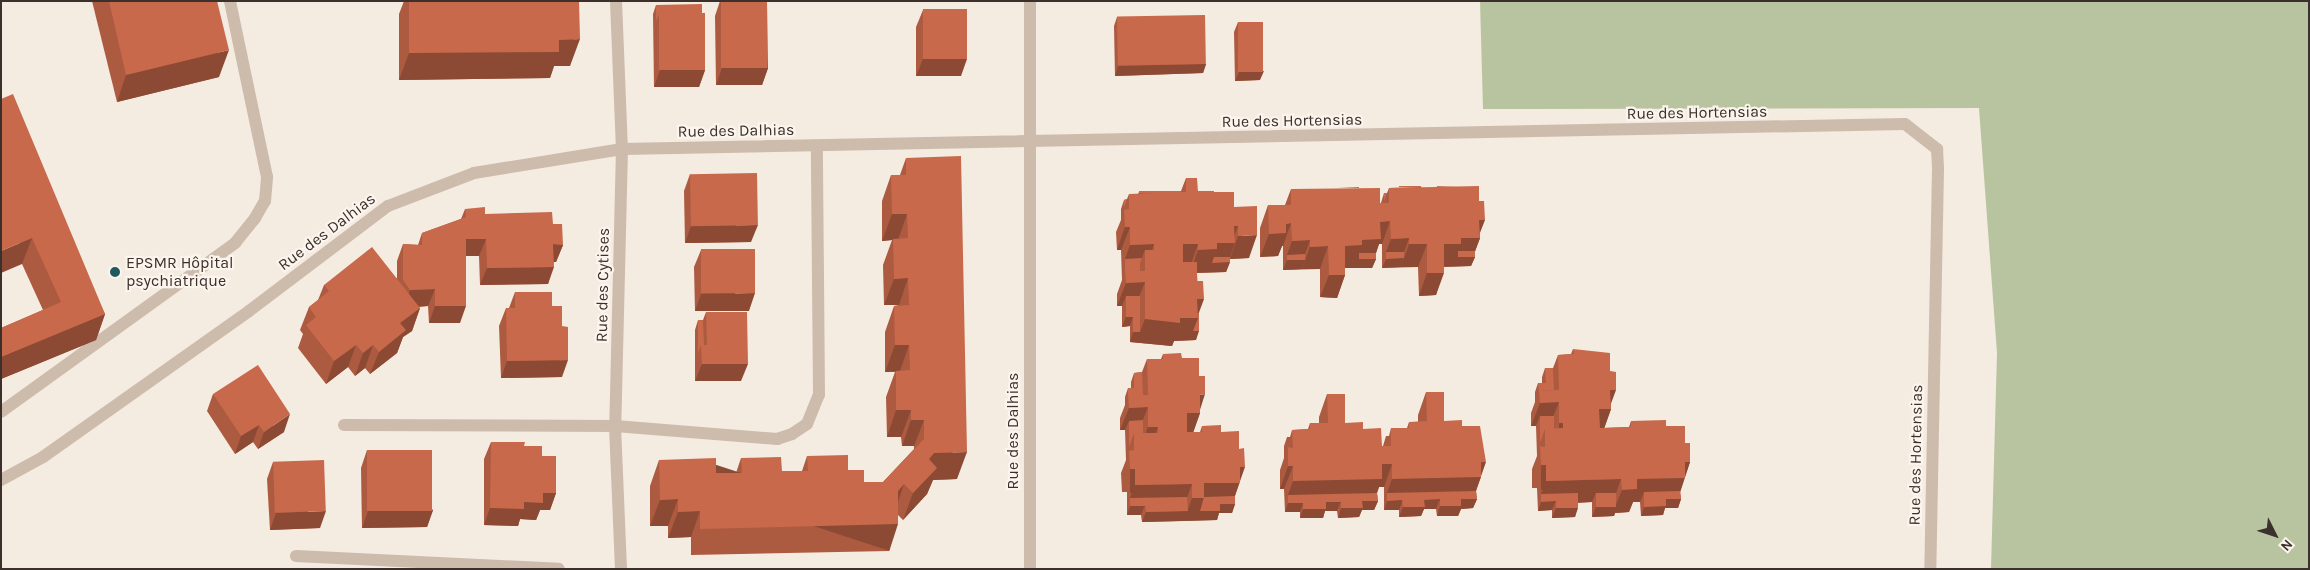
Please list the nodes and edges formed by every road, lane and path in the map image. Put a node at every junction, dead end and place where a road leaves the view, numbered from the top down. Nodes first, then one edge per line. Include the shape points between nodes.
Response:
1 (230, 1) edge
2 (616, 1) edge
3 (1030, 1) edge
4 (1028, 142) junction
5 (817, 146) junction
6 (622, 150) junction
7 (1, 412) edge
8 (344, 425) dead end
9 (615, 426) junction
10 (1, 480) edge
11 (296, 556) dead end
12 (558, 569) edge
13 (621, 569) edge
14 (1030, 569) edge
15 (1930, 569) edge

1 - 7 street via 267,177 265,200 255,218 235,243
2 - 6 street, Rue des Cytises
3 - 4 street, Rue des Dalhias
4 - 5 street, Rue des Dalhias
4 - 14 street, Rue des Dalhias
4 - 15 street, Rue des Hortensias via 1905,124 1937,149 1938,159
5 - 6 street, Rue des Dalhias
5 - 9 street, Rue des Dalhias via 819,395 807,424 777,439
6 - 9 street, Rue des Cytises
6 - 10 street, Rue des Dalhias via 474,173 388,206 44,457
8 - 9 street, Rue des Dalhias
9 - 13 street, Rue des Cytises
11 - 12 street

